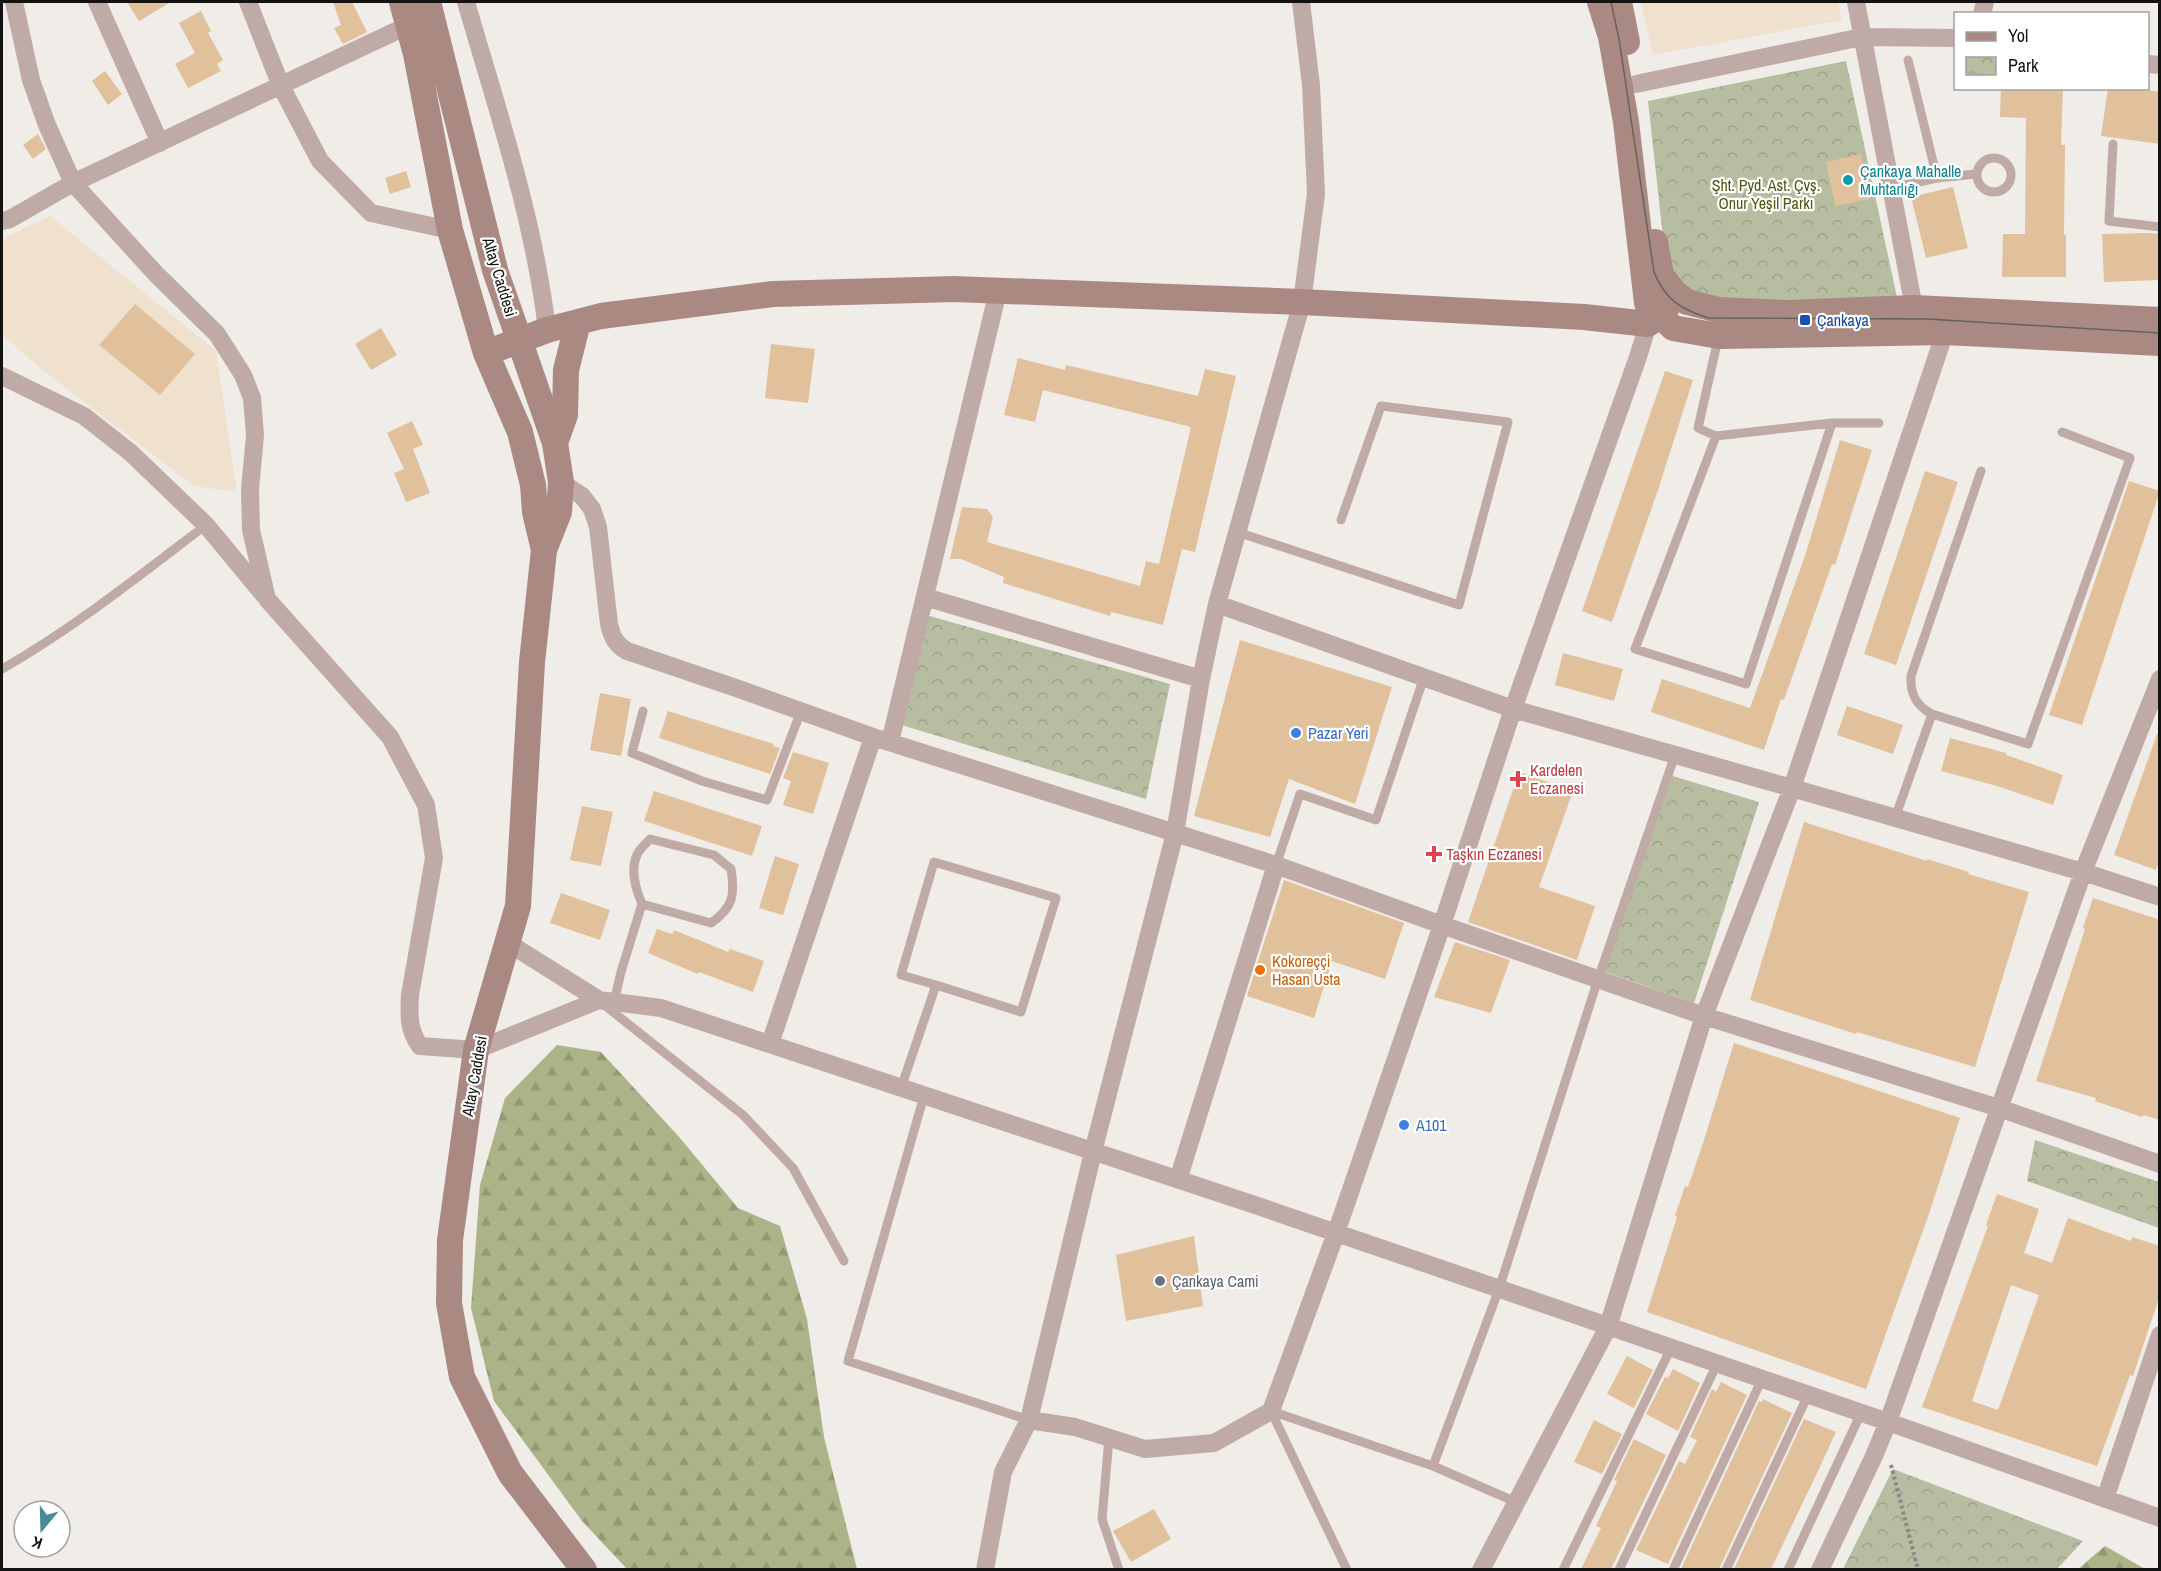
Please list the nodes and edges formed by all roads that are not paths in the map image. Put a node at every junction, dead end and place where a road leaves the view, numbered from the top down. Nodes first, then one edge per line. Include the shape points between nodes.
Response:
1 (14, 2) edge
2 (98, 2) edge
3 (248, 2) edge
4 (428, 2) edge
5 (466, 2) edge
6 (1301, 2) edge
7 (1600, 2) edge
8 (1619, 2) edge
9 (1856, 2) edge
10 (406, 13) edge
11 (1862, 37) junction
12 (1954, 39) edge
13 (1908, 60) dead end
14 (1636, 84) junction
15 (281, 86) junction
16 (160, 143) junction
17 (2113, 144) dead end
18 (1976, 174) dead end
19 (1937, 178) junction
20 (74, 183) junction
21 (1891, 188) junction
22 (2, 221) edge
23 (2160, 227) edge
24 (450, 230) junction
25 (998, 291) junction
26 (1674, 292) junction
27 (1302, 302) junction
28 (1914, 308) junction
29 (1654, 320) junction
30 (2160, 320) edge
31 (578, 322) junction
32 (547, 330) junction
33 (1945, 332) junction
34 (1719, 336) junction
35 (519, 340) junction
36 (2160, 343) edge
37 (486, 353) junction
38 (2, 376) edge
39 (1832, 423) junction
40 (1879, 423) dead end
41 (2062, 432) dead end
42 (1716, 436) junction
43 (555, 443) junction
44 (1981, 471) dead end
45 (561, 482) junction
46 (1341, 520) dead end
47 (206, 525) junction
48 (1237, 532) junction
49 (544, 550) junction
50 (925, 597) junction
51 (267, 599) junction
52 (1217, 604) junction
53 (2, 669) edge
54 (1424, 677) junction
55 (1201, 679) junction
56 (2160, 679) edge
57 (1513, 709) junction
58 (643, 711) dead end
59 (801, 711) junction
60 (1932, 714) junction
61 (881, 739) junction
62 (1675, 755) junction
63 (1792, 788) junction
64 (1895, 818) junction
65 (1175, 833) junction
66 (1276, 865) junction
67 (2083, 872) junction
68 (2160, 897) edge
69 (642, 904) junction
70 (1442, 925) junction
71 (508, 942) junction
72 (1598, 979) junction
73 (936, 985) junction
74 (607, 1001) junction
75 (1704, 1016) junction
76 (770, 1044) junction
77 (476, 1050) junction
78 (901, 1088) junction
79 (924, 1096) junction
80 (1999, 1108) junction
81 (1093, 1152) junction
82 (2160, 1164) edge
83 (1178, 1180) junction
84 (1336, 1233) junction
85 (844, 1261) dead end
86 (1499, 1289) junction
87 (1608, 1327) junction
88 (2160, 1335) edge
89 (1671, 1348) junction
90 (1717, 1364) junction
91 (1762, 1379) junction
92 (1808, 1395) junction
93 (1271, 1411) junction
94 (1861, 1413) junction
95 (1029, 1420) junction
96 (1888, 1422) junction
97 (1108, 1438) junction
98 (1433, 1467) junction
99 (2105, 1499) junction
100 (1516, 1502) junction
101 (2160, 1518) edge
102 (584, 1569) edge
103 (985, 1569) edge
104 (1119, 1569) edge
105 (1347, 1569) edge
106 (1481, 1569) edge
107 (1563, 1569) edge
108 (1620, 1569) edge
109 (1673, 1569) edge
110 (1726, 1569) edge
111 (1788, 1569) edge
112 (1820, 1569) edge

1 - 20 street via 31,80
2 - 16 street
3 - 15 street
4 - 35 main road, Altay Caddesi via 495,270
5 - 32 street via 530,233 542,283
6 - 27 street via 1311,85 1316,194
7 - 29 main road via 1611,37 1626,122 1647,303
8 - 14 main road
9 - 11 street
10 - 15 street
10 - 24 main road, Altay Caddesi
11 - 12 street
11 - 14 street
11 - 21 street
13 - 19 lane
14 - 26 main road via 1654,236 1661,274
15 - 16 street
15 - 24 street via 320,161 371,213
16 - 20 street
17 - 23 lane via 2109,221
18 - 19 lane
19 - 21 lane
20 - 22 street
20 - 51 street via 156,274 217,334 243,375 252,398 255,435 251,530
21 - 28 street
24 - 37 main road, Altay Caddesi
25 - 27 main road
25 - 31 main road via 773,294
25 - 50 street
26 - 28 main road via 1687,302 1719,310 1787,313
26 - 29 main road via 1672,300
27 - 29 main road
27 - 48 street
28 - 30 main road
28 - 33 street
29 - 34 main road via 1673,328
29 - 57 street
31 - 32 main road
31 - 43 main road via 566,370 566,415
32 - 35 main road
33 - 34 main road
33 - 36 main road
33 - 63 street
34 - 42 lane via 1698,428
35 - 37 main road
35 - 43 main road, Altay Caddesi
37 - 49 main road, Altay Caddesi via 520,432
38 - 47 street via 84,416 131,453
39 - 40 lane
39 - 42 lane
39 - 42 lane via 1746,684 1635,649
41 - 60 lane via 2130,458 2028,744
43 - 45 main road, Altay Caddesi
44 - 60 lane via 1911,676 1915,701
45 - 49 main road, Altay Caddesi via 559,512
45 - 59 street via 582,496 592,509 598,527 609,624 619,647
46 - 48 lane via 1380,406 1508,422 1459,605
47 - 51 street
47 - 53 lane via 109,598
48 - 52 street
49 - 71 main road, Altay Caddesi via 532,662 518,906
50 - 55 street
50 - 61 street
51 - 77 street via 390,737 426,805 434,858 408,1018 420,1046
52 - 54 street
52 - 55 street
54 - 57 street
54 - 66 lane via 1376,820 1300,794
55 - 65 street
56 - 67 street
57 - 62 street
57 - 70 street
58 - 59 lane via 632,753 702,781 767,800
59 - 61 street
60 - 64 lane
61 - 65 street
61 - 76 street
62 - 63 street
62 - 72 lane
63 - 64 street
63 - 75 street
64 - 67 street
65 - 66 street
65 - 81 street
66 - 70 street
66 - 83 street
67 - 68 street
67 - 80 street
69 - 69 lane via 711,923 723,915 735,892 731,869 714,855 650,839 637,855 634,877
69 - 74 lane via 621,972
70 - 72 street
70 - 84 street
71 - 74 street
71 - 77 main road, Altay Caddesi
72 - 75 street
72 - 86 lane
73 - 73 lane via 1021,1012 1056,898 934,862 901,975
73 - 78 lane
74 - 76 street via 661,1008
74 - 77 street
74 - 85 lane via 743,1115 793,1168
75 - 80 street
75 - 87 street
76 - 78 street
77 - 102 main road, Altay Caddesi via 450,1240 449,1303 462,1377 510,1473
78 - 79 street
79 - 81 street
79 - 95 lane via 848,1361
80 - 82 street
80 - 96 street
81 - 83 street
81 - 95 street
83 - 84 street
84 - 86 street
84 - 93 street
86 - 87 street
86 - 98 lane
87 - 89 street
87 - 100 street
88 - 99 street
89 - 90 street
89 - 107 lane
90 - 91 street
90 - 108 lane
91 - 92 street
91 - 109 lane
92 - 94 street
92 - 110 lane
93 - 97 street via 1214,1443 1145,1449
93 - 98 lane
93 - 105 lane
94 - 96 street
94 - 111 lane
95 - 97 street via 1075,1427
95 - 103 street via 1003,1472
96 - 99 street
96 - 112 street
97 - 104 lane via 1102,1519
98 - 100 lane
99 - 101 street
100 - 106 street

